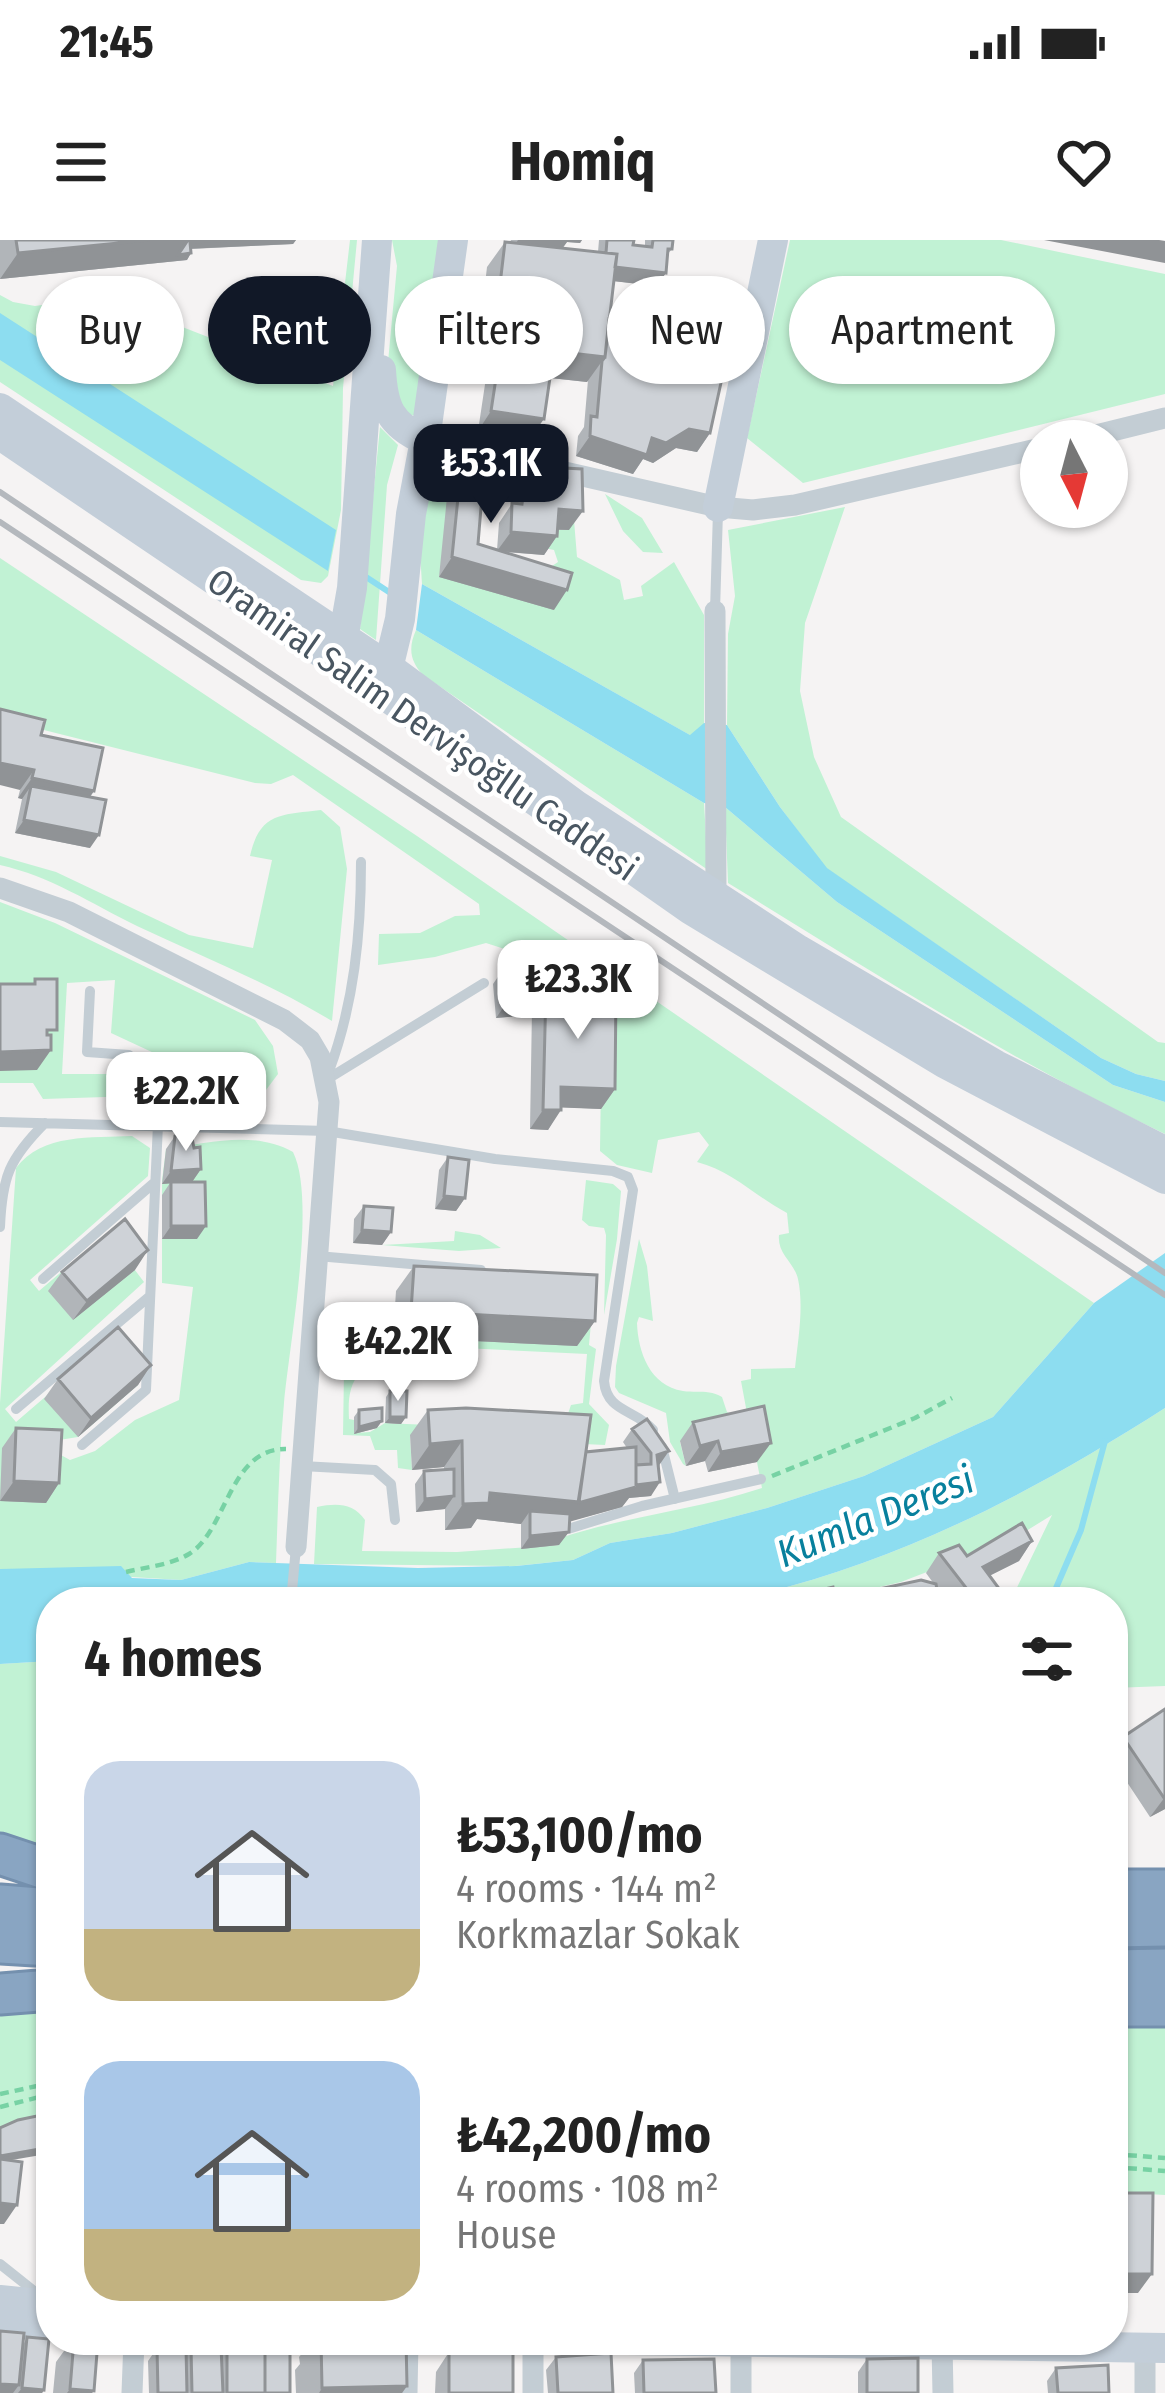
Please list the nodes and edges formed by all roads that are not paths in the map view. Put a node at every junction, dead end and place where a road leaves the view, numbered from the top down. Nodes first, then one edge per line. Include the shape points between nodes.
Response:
1 (376, 240) edge
2 (453, 240) edge
3 (773, 240) edge
4 (373, 287) junction
5 (0, 408) edge
6 (1165, 418) edge
7 (1128, 427) edge
8 (0, 435) edge
9 (425, 440) junction
10 (1020, 453) edge
11 (718, 507) junction
12 (351, 582) junction
13 (296, 605) junction
14 (715, 611) joint
15 (341, 651) junction
16 (386, 680) junction
17 (361, 862) dead end
18 (0, 888) edge
19 (717, 888) junction
20 (484, 983) dead end
21 (89, 991) dead end
22 (326, 1080) junction
23 (0, 1122) edge
24 (45, 1123) junction
25 (158, 1124) junction
26 (203, 1126) junction
27 (327, 1131) junction
28 (1165, 1151) edge
29 (1165, 1180) edge
30 (155, 1182) junction
31 (1, 1189) edge
32 (0, 1227) edge
33 (317, 1256) junction
34 (507, 1272) edge
35 (43, 1279) dead end
36 (150, 1296) junction
37 (310, 1355) junction
38 (425, 1363) dead end
39 (16, 1409) dead end
40 (82, 1445) dead end
41 (303, 1457) junction
42 (761, 1479) road end
43 (675, 1499) junction
44 (395, 1520) dead end
45 (568, 1529) edge
46 (296, 1547) joint
47 (292, 1587) edge
48 (0, 1855) edge
49 (0, 1866) edge
50 (36, 1866) edge
51 (36, 1870) edge
52 (1128, 1890) edge
53 (1165, 1890) edge
54 (0, 1905) edge
55 (36, 1908) edge
56 (1165, 1926) edge
57 (1128, 1927) edge
58 (0, 1943) edge
59 (36, 1945) edge
60 (1165, 1969) edge
61 (1128, 1970) edge
62 (0, 1978) edge
63 (36, 1984) edge
64 (36, 1988) edge
65 (0, 1994) edge
66 (1128, 2006) edge
67 (1165, 2006) edge
68 (0, 2264) edge
69 (36, 2293) edge
70 (0, 2300) edge
71 (36, 2304) edge
72 (0, 2323) edge
73 (36, 2325) edge
74 (1155, 2338) edge
75 (133, 2355) edge
76 (408, 2355) edge
77 (533, 2355) edge
78 (741, 2355) edge
79 (942, 2355) edge
80 (132, 2393) edge
81 (407, 2393) edge
82 (533, 2393) edge
83 (741, 2393) edge
84 (943, 2393) edge
85 (1145, 2393) edge

1 - 4 main road
2 - 9 main road
3 - 11 main road
4 - 9 main road via 386,408 399,427
4 - 12 main road
5 - 13 main road, Oramiral Salim Dervişoğllu Caddesi
6 - 7 street
8 - 15 main road, Oramiral Salim Dervişoğllu Caddesi
9 - 11 street
9 - 16 main road
10 - 11 street via 795,505
11 - 14 lane
12 - 13 main road via 320,604
12 - 15 main road
13 - 15 main road, Oramiral Salim Dervişoğllu Caddesi
14 - 19 street
15 - 16 main road, Oramiral Salim Dervişoğllu Caddesi
16 - 19 main road, Oramiral Salim Dervişoğllu Caddesi
16 - 29 main road, Oramiral Salim Dervişoğllu Caddesi via 676,900 944,1063
17 - 22 lane via 350,1002
18 - 22 street via 69,912 284,1020 310,1040
19 - 28 main road, Oramiral Salim Dervişoğllu Caddesi via 799,950
20 - 22 lane
21 - 26 lane via 87,1052 129,1055
22 - 27 street
23 - 24 lane
24 - 25 lane
24 - 31 lane
25 - 26 lane
25 - 30 lane
26 - 27 lane
27 - 33 street
27 - 43 lane via 628,1178 633,1190 605,1395 656,1434
30 - 35 lane
30 - 36 lane
31 - 32 lane
33 - 34 lane
33 - 37 street
36 - 39 lane
36 - 40 lane via 146,1390
37 - 38 lane
37 - 41 street
41 - 44 lane via 375,1470 391,1484
41 - 46 street
42 - 43 lane
43 - 45 lane
46 - 47 lane
48 - 50 highway
49 - 51 highway
52 - 53 highway
54 - 55 highway
56 - 57 highway
58 - 59 highway
60 - 61 highway
62 - 63 highway
64 - 65 highway
66 - 67 highway
68 - 69 lane
70 - 71 main road
72 - 73 main road
74 - 85 street
75 - 80 street
76 - 81 street
77 - 82 street
78 - 83 street
79 - 84 street

